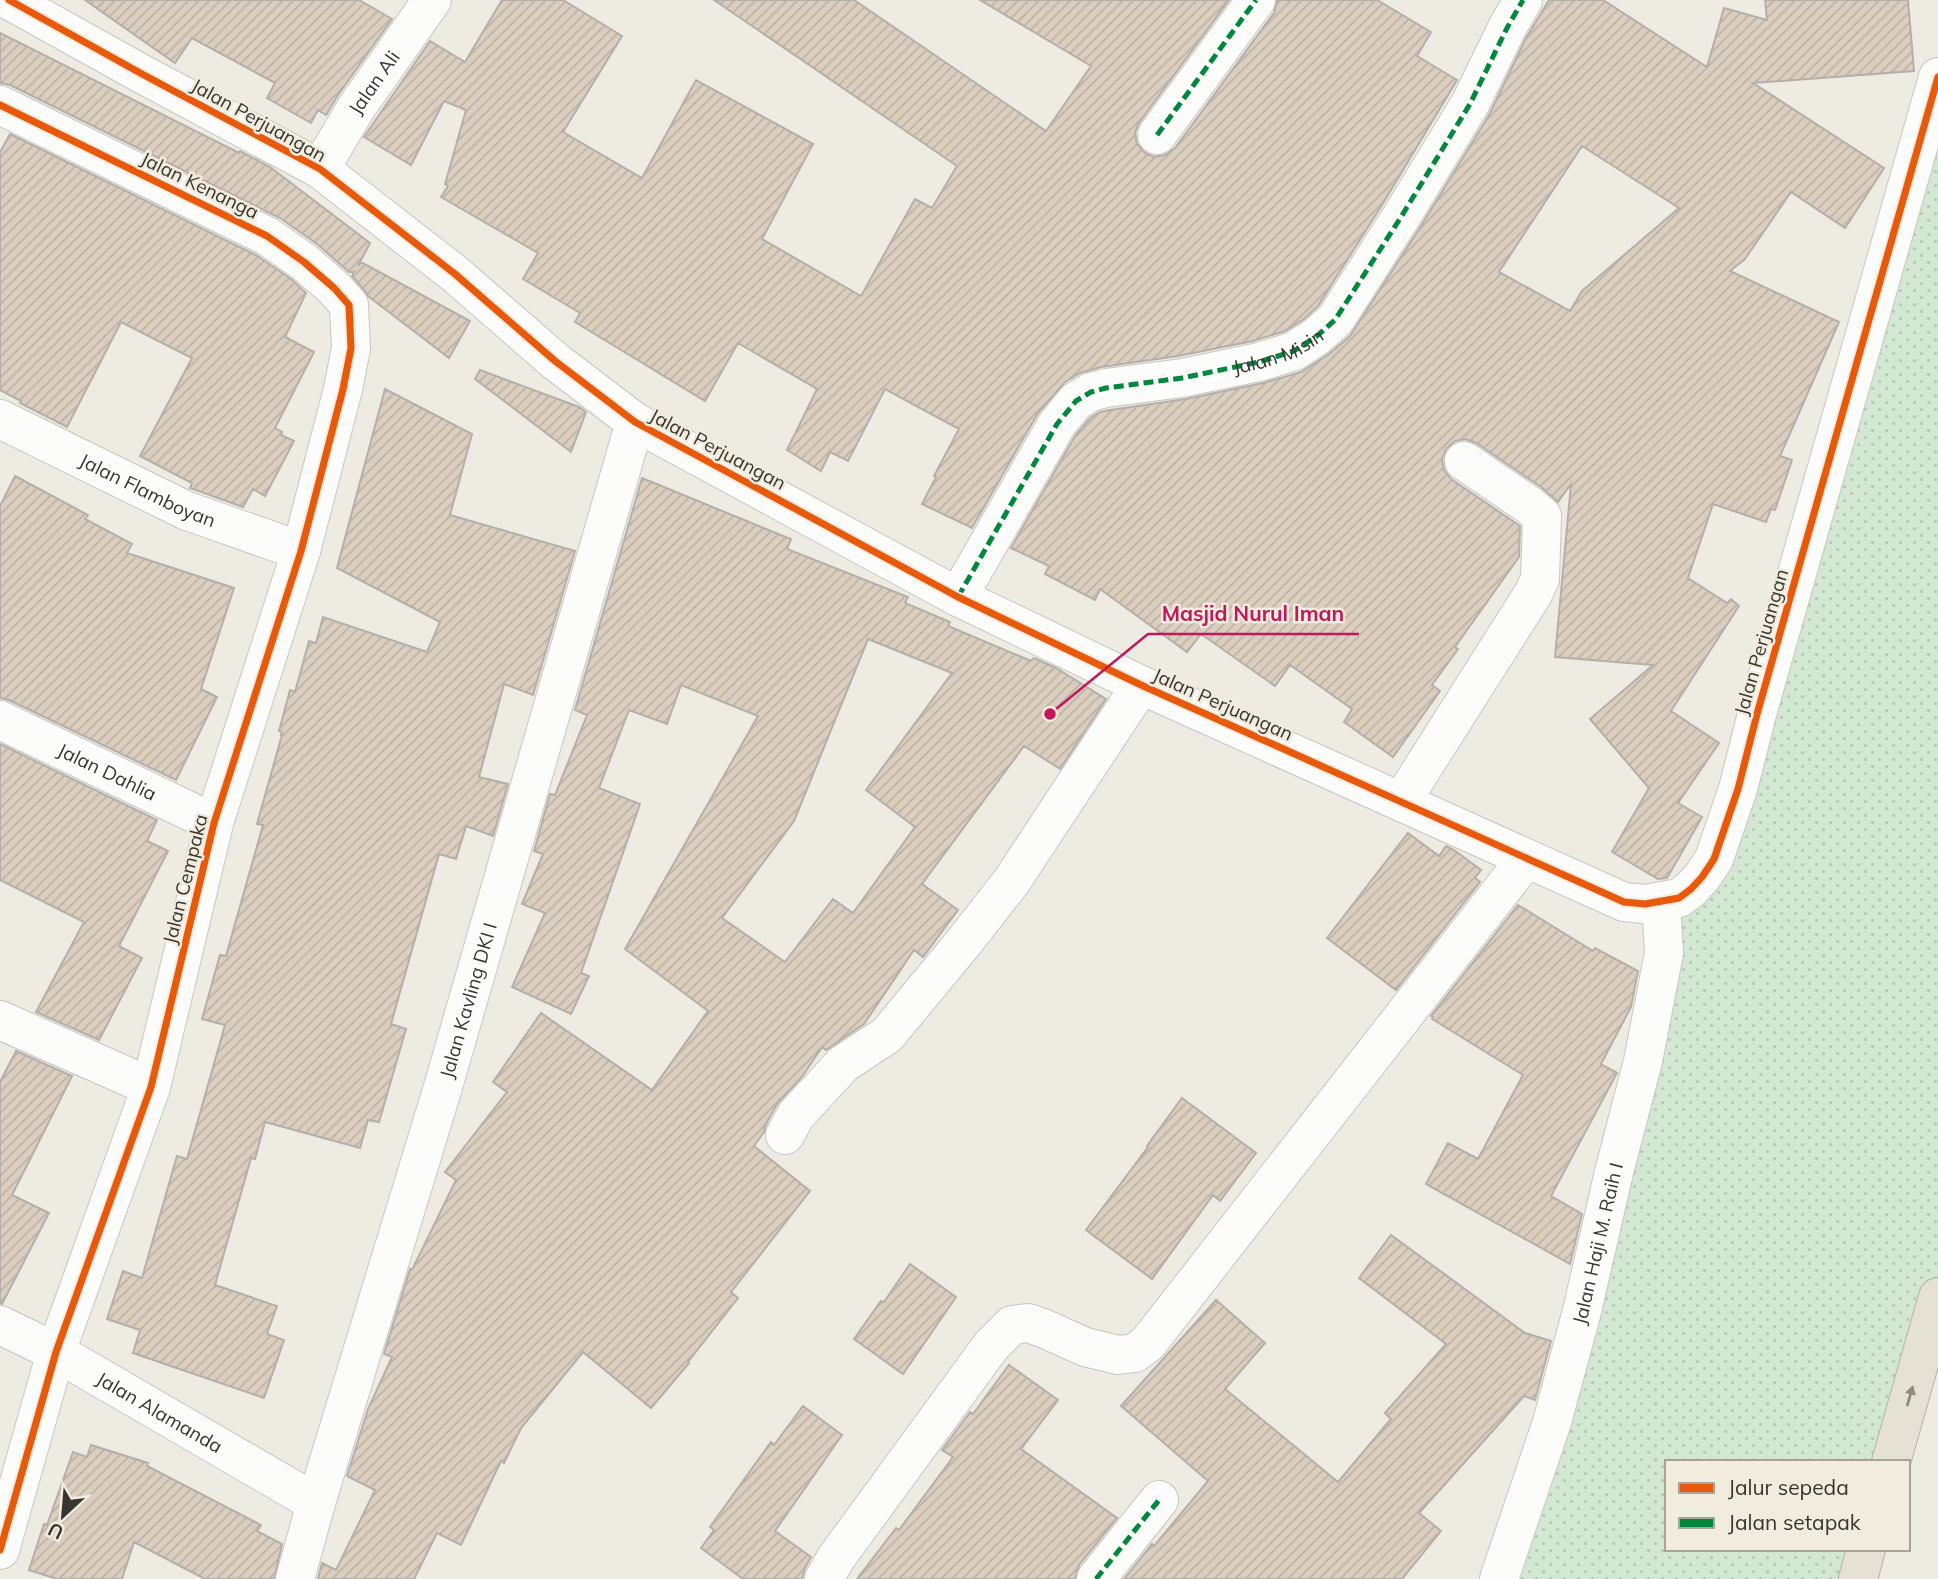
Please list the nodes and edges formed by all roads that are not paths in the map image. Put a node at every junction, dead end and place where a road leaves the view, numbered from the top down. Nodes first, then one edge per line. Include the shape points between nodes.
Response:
1 (9, 0) edge
2 (432, 0) edge
3 (1256, 0) edge
4 (1523, 0) edge
5 (1938, 77) edge
6 (0, 105) edge
7 (1157, 135) dead end
8 (320, 169) junction
9 (350, 329) joint
10 (0, 419) edge
11 (635, 422) junction
12 (1464, 461) dead end
13 (301, 551) junction
14 (958, 597) junction
15 (1141, 685) junction
16 (0, 720) edge
17 (1401, 802) junction
18 (214, 823) junction
19 (1526, 859) junction
20 (1661, 902) junction
21 (0, 1020) edge
22 (151, 1087) junction
23 (785, 1135) dead end
24 (1938, 1297) edge
25 (0, 1325) edge
26 (56, 1352) junction
27 (1892, 1460) edge
28 (1159, 1500) dead end
29 (316, 1503) junction
30 (0, 1550) edge
31 (1865, 1551) edge
32 (295, 1579) edge
33 (824, 1579) edge
34 (1096, 1579) edge
35 (1499, 1579) edge
36 (1858, 1579) edge

1 - 8 street, Jalan Perjuangan
2 - 8 street, Jalan Ali via 356,108
3 - 7 street
4 - 14 street, Jalan Misin via 1470,104 1335,320 1294,351 1259,362 1106,388 1076,401 1057,424
5 - 20 street, Jalan Perjuangan via 1730,813 1714,859 1702,877 1679,898
6 - 9 street, Jalan Kenanga via 267,236 304,262 349,305
8 - 11 street, Jalan Perjuangan
9 - 13 street, Jalan Cempaka via 343,389
10 - 13 street, Jalan Flamboyan via 187,511
11 - 14 street, Jalan Perjuangan
11 - 29 street, Jalan Kavling DKI I via 443,1087
12 - 17 street via 1542,516 1540,579
13 - 18 street, Jalan Cempaka
14 - 15 street, Jalan Perjuangan
15 - 17 street, Jalan Perjuangan
15 - 23 street via 1010,882 957,952 887,1035 843,1064 824,1084
16 - 18 street, Jalan Dahlia
17 - 19 street, Jalan Perjuangan
18 - 22 street, Jalan Cempaka
19 - 20 street, Jalan Perjuangan via 1624,902
19 - 33 street via 1148,1343 1135,1353 1118,1355 1085,1348 1028,1323 1012,1325 991,1346
20 - 35 street, Jalan Haji M. Raih I via 1664,953 1643,1061 1552,1422
21 - 22 street
22 - 26 street, Jalan Cempaka
27 -> 24 highway
25 - 26 street, Jalan Alamanda
26 - 29 street, Jalan Alamanda
26 - 30 street, Jalan Cempaka
28 - 34 street
29 - 32 street, Jalan Kavling DKI I
31 - 36 highway

